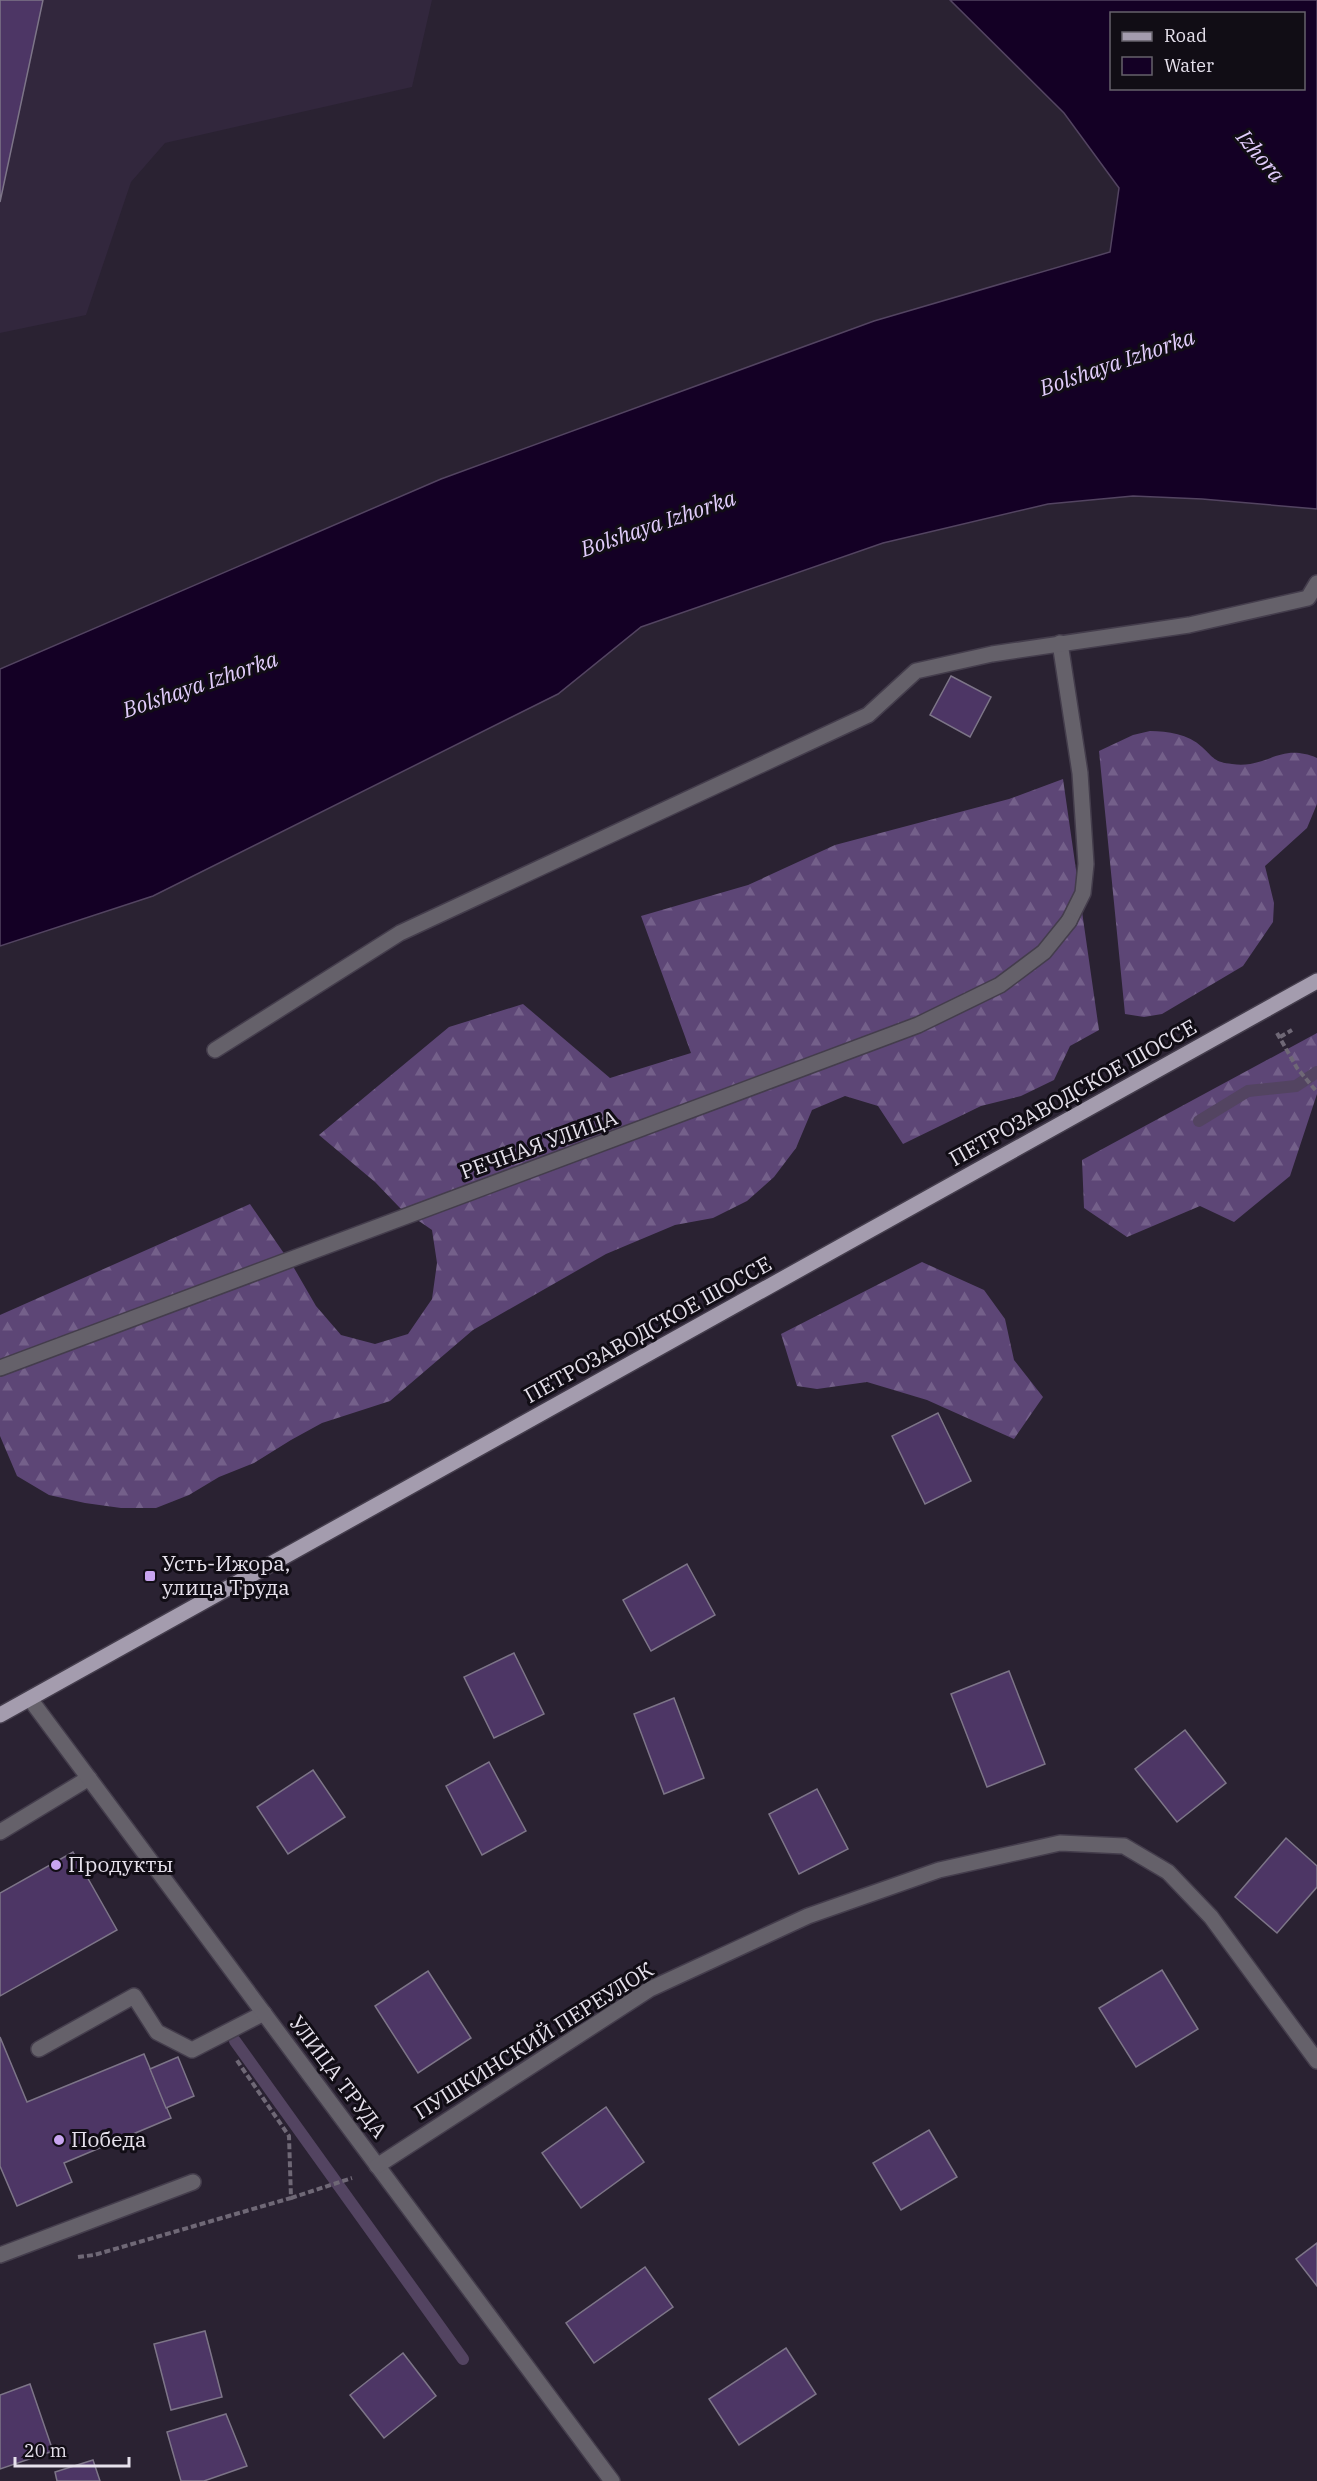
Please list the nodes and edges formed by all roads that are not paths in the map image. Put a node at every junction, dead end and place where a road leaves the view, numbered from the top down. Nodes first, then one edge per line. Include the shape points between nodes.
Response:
1 (1317, 583) edge
2 (1060, 644) junction
3 (1317, 981) edge
4 (215, 1050) dead end
5 (0, 1368) edge
6 (30, 1699) junction
7 (0, 1715) edge
8 (89, 1778) junction
9 (0, 1832) edge
10 (264, 2013) junction
11 (39, 2049) dead end
12 (1317, 2061) edge
13 (378, 2166) junction
14 (193, 2182) dead end
15 (0, 2255) edge
16 (612, 2481) edge

1 - 2 street via 1308,598 1189,625
2 - 4 street via 916,671 868,715 400,933
2 - 5 street, РЕЧНАЯ УЛИЦА via 1080,773 1086,854 1083,893 1069,921 1044,952 1000,985 918,1025
3 - 6 main road, ПЕТРОЗАВОДСКОЕ ШОССЕ
6 - 7 main road, ПЕТРОЗАВОДСКОЕ ШОССЕ
6 - 8 street, УЛИЦА ТРУДА
8 - 9 street
8 - 10 street, УЛИЦА ТРУДА
10 - 11 street via 192,2050 157,2032 134,1996
10 - 13 street, УЛИЦА ТРУДА
12 - 13 street, ПУШКИНСКИЙ ПЕРЕУЛОК via 1212,1917 1168,1872 1124,1846 1060,1843 939,1870 808,1916 650,1989
13 - 16 street, УЛИЦА ТРУДА
14 - 15 street

